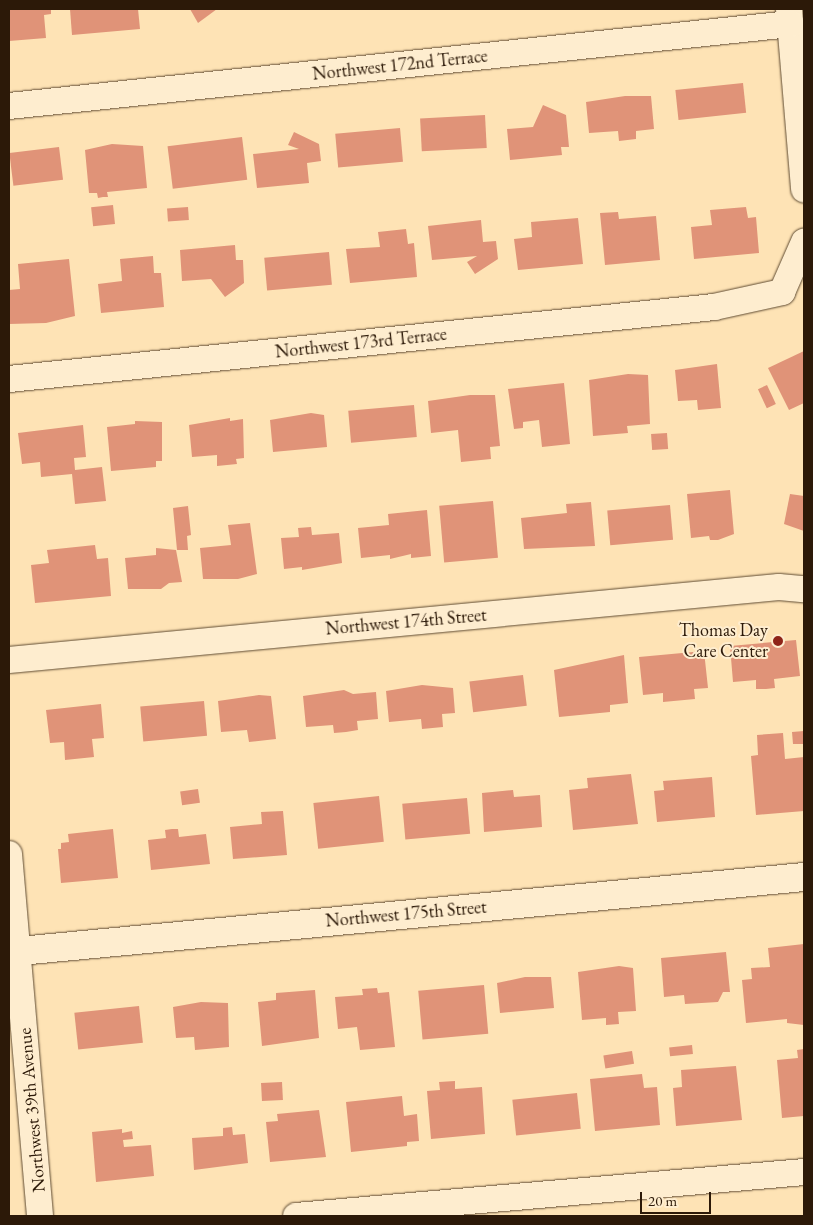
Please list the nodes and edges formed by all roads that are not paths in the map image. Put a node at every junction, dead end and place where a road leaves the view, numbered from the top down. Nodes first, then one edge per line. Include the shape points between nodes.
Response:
1 (790, 16) edge
2 (9, 106) edge
3 (804, 190) edge
4 (804, 242) edge
5 (9, 379) edge
6 (804, 589) edge
7 (9, 660) edge
8 (9, 854) edge
9 (804, 877) edge
10 (14, 952) edge
11 (804, 1172) edge
12 (40, 1216) edge
13 (296, 1216) edge

1 - 2 street, Northwest 172nd Terrace
1 - 3 street
4 - 5 street, Northwest 173rd Terrace via 782,292 714,307
6 - 7 street, Northwest 174th Street via 770,588
8 - 10 street, Northwest 39th Avenue
9 - 10 street, Northwest 175th Street
10 - 12 street, Northwest 39th Avenue
11 - 13 street

